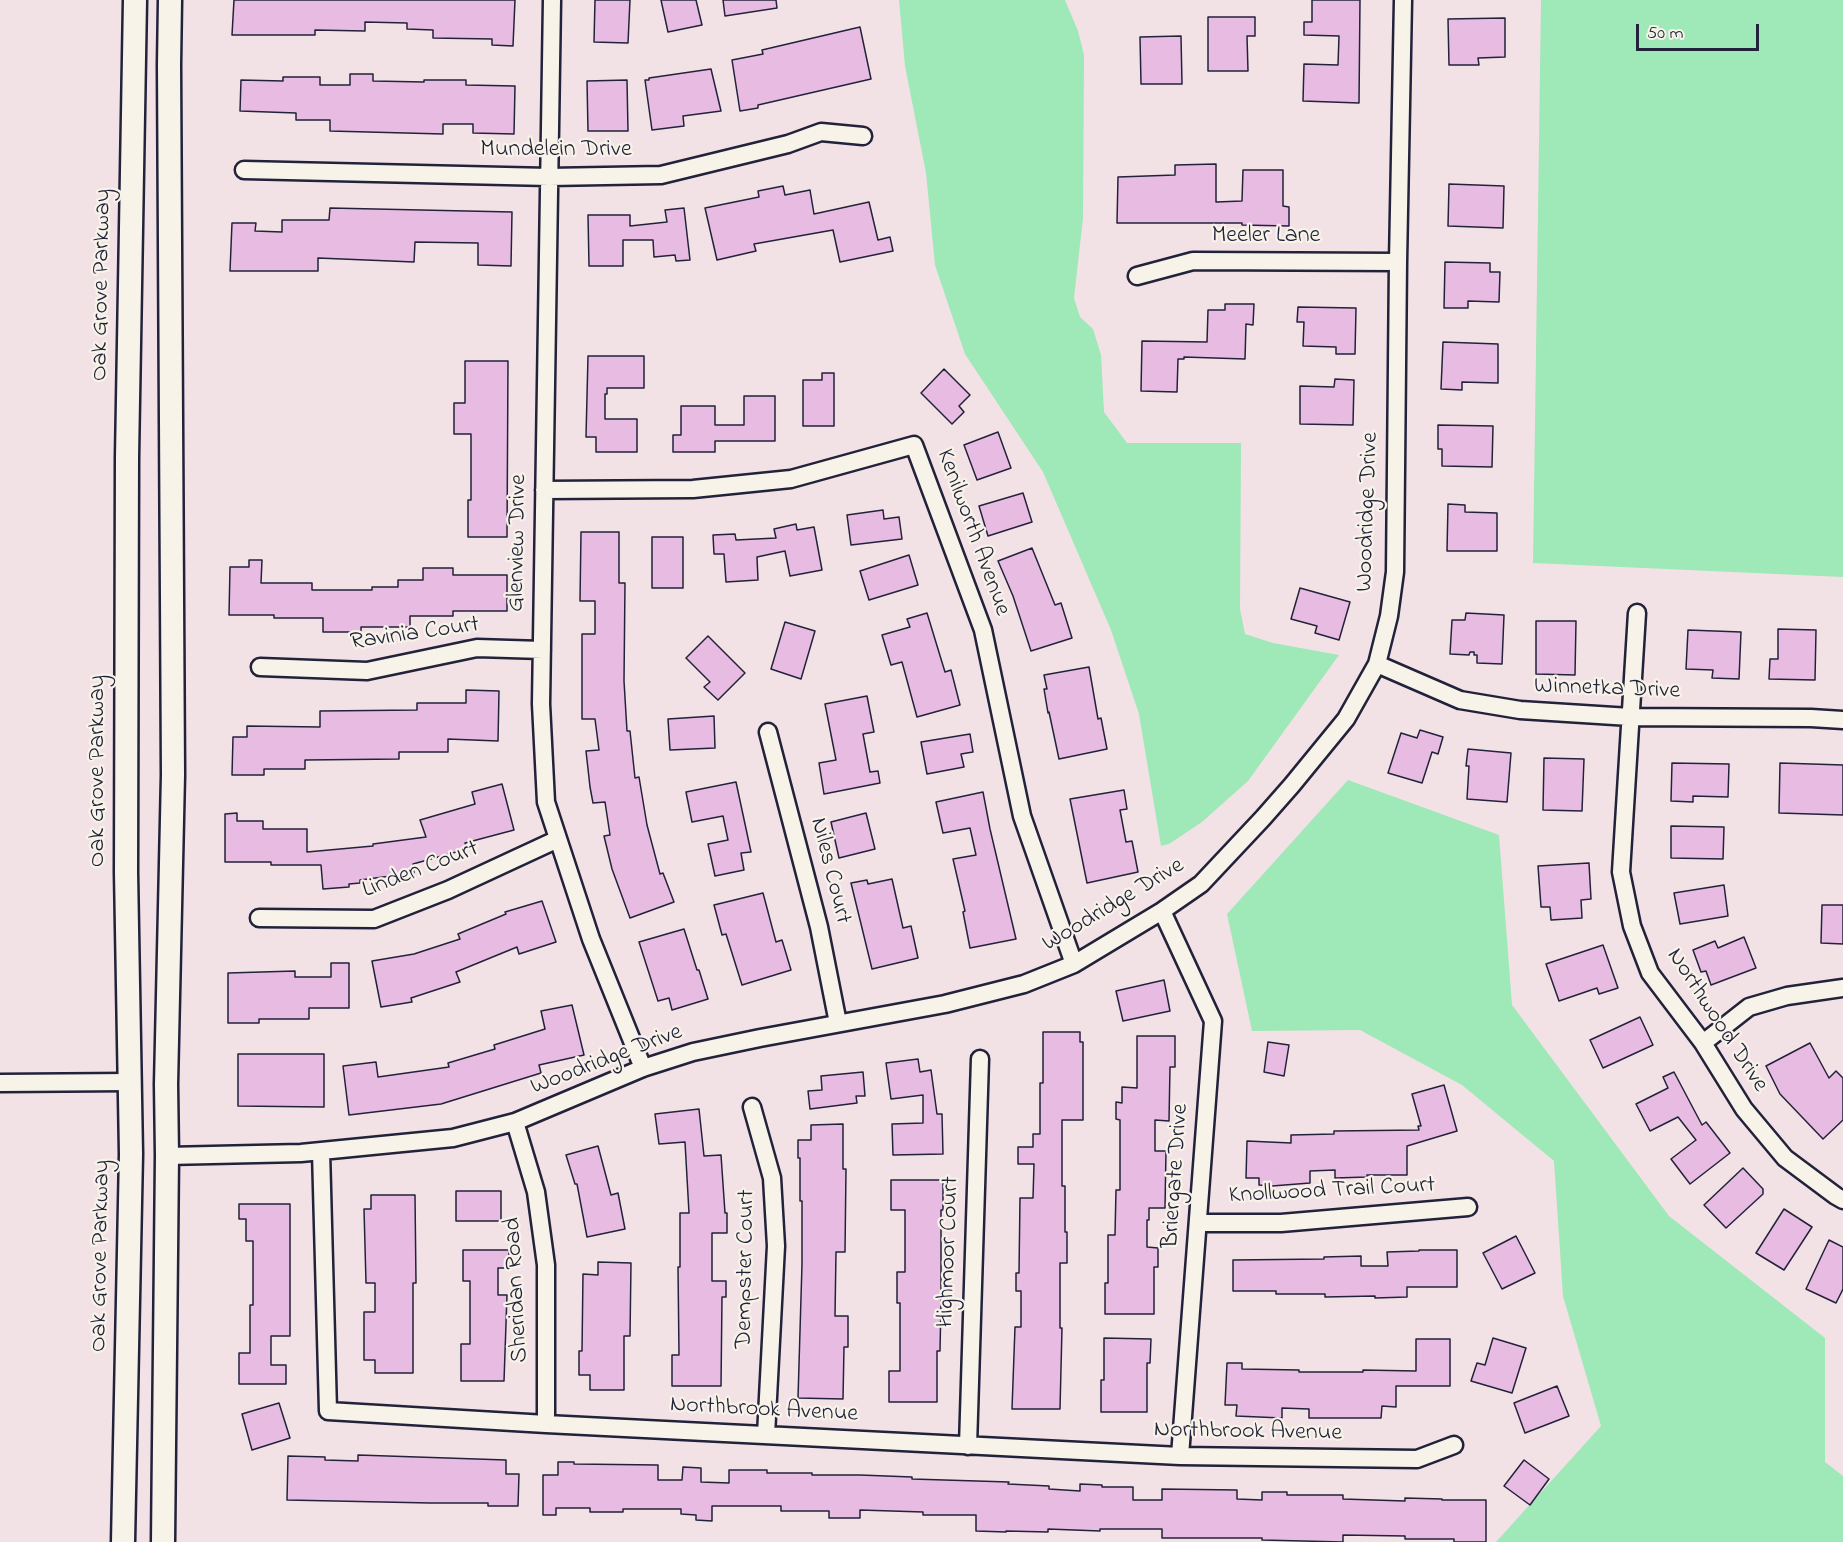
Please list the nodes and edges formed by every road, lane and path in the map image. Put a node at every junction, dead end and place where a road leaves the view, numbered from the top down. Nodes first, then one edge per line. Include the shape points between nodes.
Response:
1 (135, 0) edge
2 (170, 0) edge
3 (552, 0) edge
4 (1403, 0) edge
5 (863, 135) dead end
6 (244, 170) dead end
7 (549, 177) junction
8 (131, 238) junction
9 (170, 238) junction
10 (1398, 262) junction
11 (1137, 276) dead end
12 (544, 490) junction
13 (1637, 613) dead end
14 (542, 650) junction
15 (1377, 664) junction
16 (260, 667) dead end
17 (1630, 717) junction
18 (1843, 720) edge
19 (768, 732) dead end
20 (558, 839) junction
21 (1162, 911) junction
22 (259, 918) dead end
23 (1074, 964) junction
24 (1843, 988) edge
25 (838, 1023) junction
26 (1703, 1043) junction
27 (980, 1059) dead end
28 (643, 1068) junction
29 (129, 1082) junction
30 (0, 1083) edge
31 (752, 1107) dead end
32 (515, 1122) junction
33 (321, 1151) junction
34 (131, 1154) junction
35 (167, 1156) junction
36 (1843, 1200) edge
37 (1468, 1207) dead end
38 (1198, 1222) junction
39 (546, 1424) junction
40 (766, 1435) junction
41 (1454, 1445) dead end
42 (968, 1446) junction
43 (1180, 1456) junction
44 (123, 1542) edge
45 (163, 1542) edge

1 - 8 main road, Oak Grove Parkway
2 - 9 main road
3 - 7 street, Glenview Drive
4 - 10 street, Woodridge Drive
5 - 7 street, Mundelein Drive via 821,132 788,144 660,175
6 - 7 street, Mundelein Drive
7 - 12 street, Glenview Drive
8 - 9 main road
8 - 29 main road, Oak Grove Parkway via 126,872
9 - 35 main road via 173,775
10 - 11 street, Meeler Lane via 1193,261
10 - 15 street, Woodridge Drive via 1395,572
12 - 14 street, Glenview Drive
12 - 23 street, Kenilworth Avenue via 693,489 791,479 914,445 982,630 1022,816
13 - 17 street, Northwood Drive
14 - 16 street, Ravinia Court via 477,648 367,671
14 - 20 street, Glenview Drive via 546,802
15 - 17 street, Winnetka Drive via 1460,700 1520,710
15 - 21 street, Woodridge Drive via 1346,719 1263,818 1201,884
17 - 18 street, Winnetka Drive
17 - 26 street, Northwood Drive via 1621,872 1632,926 1650,973
19 - 25 street, Niles Court via 819,927
20 - 22 street, Linden Court via 374,919
20 - 28 street, Glenview Drive via 591,939
21 - 23 street, Woodridge Drive
21 - 38 street, Briergate Drive via 1213,1021
23 - 25 street, Woodridge Drive via 979,996
24 - 26 street via 1786,996 1749,1007
25 - 28 street, Woodridge Drive via 693,1052
26 - 36 street, Northwood Drive via 1744,1109 1785,1158
27 - 42 street, Highmoor Court
28 - 32 street, Woodridge Drive
29 - 30 street
29 - 34 main road, Oak Grove Parkway
31 - 40 street, Dempster Court via 772,1178 776,1246
32 - 33 street, Woodridge Drive via 453,1138
32 - 39 street, Sheridan Road via 536,1192 546,1265
33 - 35 street, Woodridge Drive
33 - 39 street, Northbrook Avenue via 328,1411
34 - 35 main road
34 - 44 main road, Oak Grove Parkway
35 - 45 main road
37 - 38 street, Knollwood Trail Court via 1281,1223
38 - 43 street, Briergate Drive
39 - 40 street, Northbrook Avenue
40 - 42 street, Northbrook Avenue
41 - 43 street, Northbrook Avenue via 1417,1459
42 - 43 street, Northbrook Avenue

